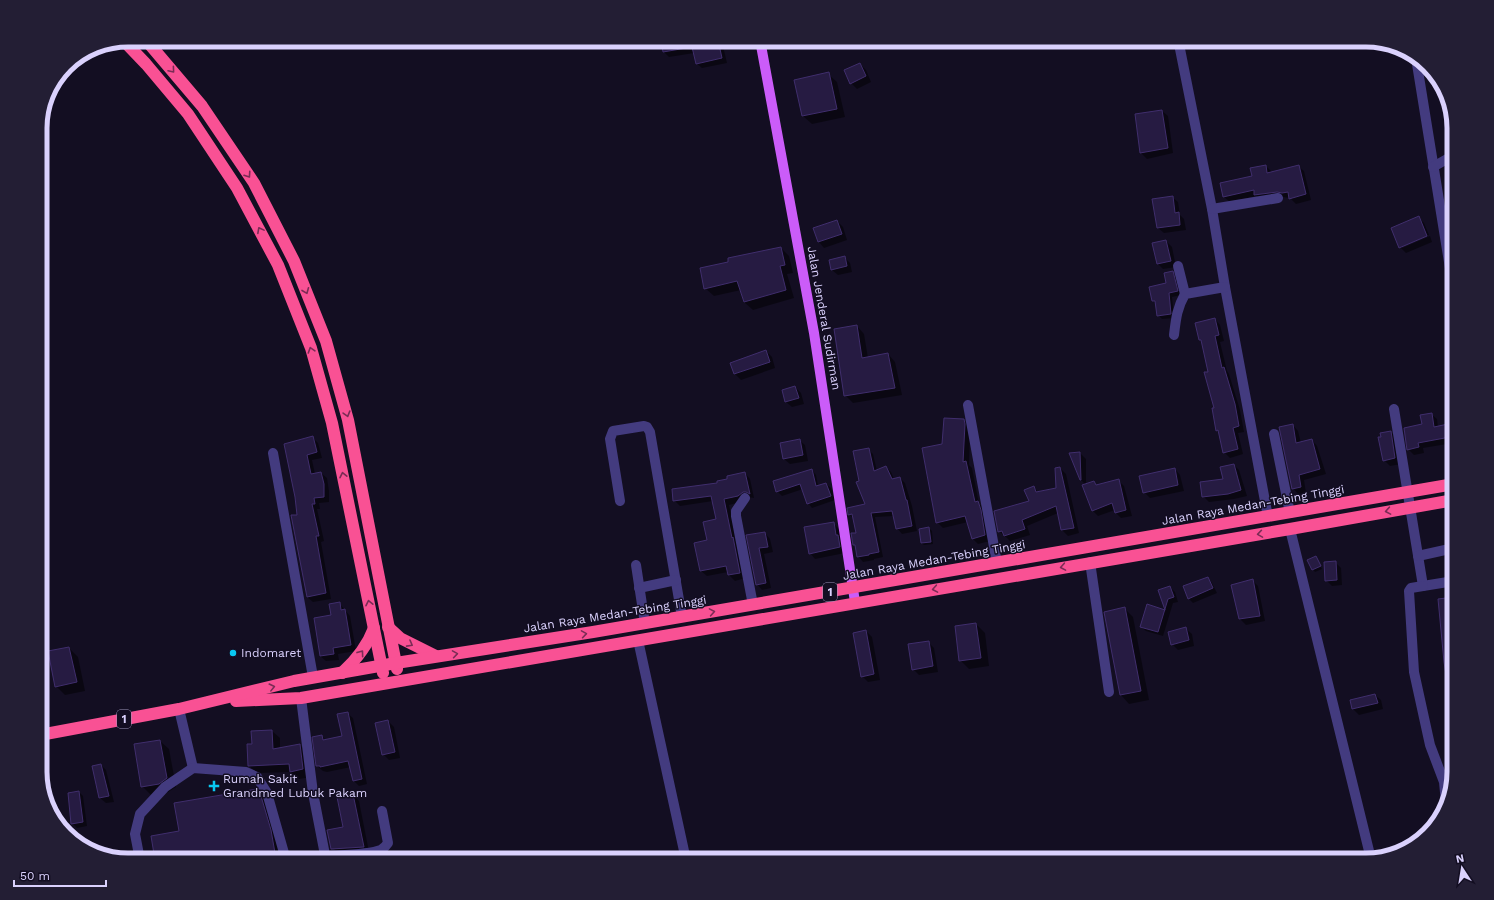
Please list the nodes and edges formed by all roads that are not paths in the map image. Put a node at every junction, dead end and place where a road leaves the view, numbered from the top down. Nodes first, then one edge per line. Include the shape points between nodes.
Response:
1 (130, 47) edge
2 (152, 47) edge
3 (761, 47) edge
4 (1180, 49) dead end
5 (1419, 68) edge
6 (1447, 159) edge
7 (1433, 167) junction
8 (1278, 198) dead end
9 (1212, 210) junction
10 (1447, 251) edge
11 (1178, 266) dead end
12 (1225, 287) junction
13 (1185, 294) junction
14 (1174, 335) dead end
15 (968, 405) dead end
16 (1394, 409) dead end
17 (1274, 434) dead end
18 (273, 453) dead end
19 (1447, 485) edge
20 (1408, 492) junction
21 (745, 498) dead end
22 (620, 500) dead end
23 (1447, 501) edge
24 (1410, 507) junction
25 (1290, 513) junction
26 (1268, 517) junction
27 (1290, 529) junction
28 (1121, 542) junction
29 (1447, 550) edge
30 (1418, 556) junction
31 (1124, 557) junction
32 (1090, 562) junction
33 (997, 563) junction
34 (636, 565) dead end
35 (676, 580) junction
36 (1447, 582) edge
37 (1422, 586) junction
38 (639, 588) junction
39 (853, 588) junction
40 (855, 602) junction
41 (753, 605) junction
42 (682, 617) junction
43 (645, 624) junction
44 (388, 626) junction
45 (374, 628) junction
46 (638, 640) junction
47 (436, 656) junction
48 (396, 662) junction
49 (382, 666) junction
50 (342, 673) junction
51 (313, 677) junction
52 (399, 680) junction
53 (384, 682) junction
54 (1109, 692) dead end
55 (301, 698) junction
56 (207, 702) junction
57 (179, 709) junction
58 (47, 734) edge
59 (194, 768) junction
60 (1445, 789) edge
61 (382, 811) dead end
62 (139, 853) edge
63 (284, 853) edge
64 (325, 853) edge
65 (365, 853) edge
66 (684, 853) edge
67 (1369, 853) edge

45 -> 1 highway via 332,423 311,348 278,265 237,188 188,114
2 -> 44 highway via 202,106 254,183 294,261 326,341 348,420
3 - 39 main road, Jalan Jenderal Sudirman via 814,333
4 - 9 street
5 - 7 street
6 - 7 street
7 - 10 street
8 - 9 street
9 - 12 street
11 - 13 street
12 - 13 street
12 - 26 street
13 - 14 street via 1176,313
15 - 33 street
16 - 20 street
17 - 25 street
18 - 51 street
19 - 20 highway, Jalan Raya Medan-Tebing Tinggi / 1
20 - 24 street
20 - 25 highway, Jalan Raya Medan-Tebing Tinggi / 1
21 - 41 street via 736,511 736,516
22 - 35 street via 610,435 612,431 648,427
23 - 24 highway, Jalan Raya Medan-Tebing Tinggi / 1
24 -> 27 highway, Jalan Raya Medan-Tebing Tinggi / 1
24 - 30 street
25 - 26 highway, Jalan Raya Medan-Tebing Tinggi / 1
26 - 28 highway, Jalan Raya Medan-Tebing Tinggi / 1
27 -> 31 highway, Jalan Raya Medan-Tebing Tinggi / 1
27 - 67 street
28 - 31 highway
28 - 33 highway, Jalan Raya Medan-Tebing Tinggi / 1
29 - 30 street
30 - 37 street
31 - 32 highway, Jalan Raya Medan-Tebing Tinggi / 1
32 -> 40 highway, Jalan Raya Medan-Tebing Tinggi / 1
32 - 54 street
33 - 39 highway, Jalan Raya Medan-Tebing Tinggi / 1
34 - 38 street
35 - 38 street
35 - 42 street
36 - 37 street
37 - 60 street via 1411,588 1409,591 1414,672 1430,745
38 - 43 street
39 - 40 main road, Jalan Jenderal Sudirman
39 - 41 highway, Jalan Raya Medan-Tebing Tinggi / 1
40 - 46 highway, Jalan Raya Medan-Tebing Tinggi / 1
42 -> 41 highway, Jalan Raya Medan-Tebing Tinggi / 1
42 - 43 highway, Jalan Raya Medan-Tebing Tinggi / 1
47 -> 43 highway, Jalan Raya Medan-Tebing Tinggi / 1
44 -> 47 highway via 400,638
44 - 48 highway
45 - 49 highway
50 -> 45 highway via 356,660 369,641
46 - 52 highway, Jalan Raya Medan-Tebing Tinggi / 1
46 - 66 street
47 - 48 highway, Jalan Raya Medan-Tebing Tinggi / 1
48 - 49 highway, Jalan Raya Medan-Tebing Tinggi / 1
48 - 52 highway
49 - 50 highway, Jalan Raya Medan-Tebing Tinggi / 1
49 - 53 highway
50 - 51 highway, Jalan Raya Medan-Tebing Tinggi / 1
56 -> 51 highway, Jalan Raya Medan-Tebing Tinggi / 1
52 - 53 highway, Jalan Raya Medan-Tebing Tinggi / 1
53 - 55 highway, Jalan Raya Medan-Tebing Tinggi / 1
55 - 56 highway, Jalan Raya Medan-Tebing Tinggi / 1
55 - 64 street via 313,793
56 - 57 highway, Jalan Raya Medan-Tebing Tinggi / 1
57 - 58 highway, Jalan Raya Medan-Tebing Tinggi / 1
57 - 59 street
59 - 62 street via 165,787 140,814 135,834
59 - 63 street via 246,772 257,777 267,793
61 - 65 street via 388,843 382,850

